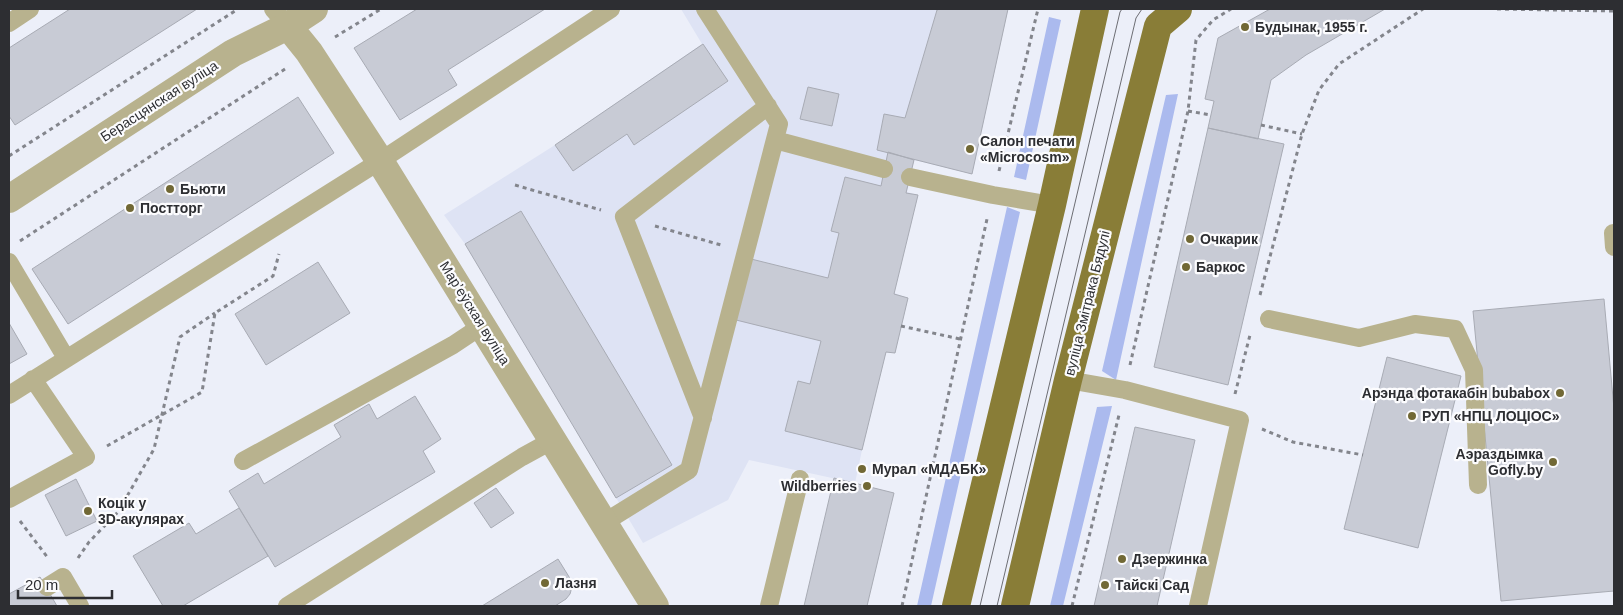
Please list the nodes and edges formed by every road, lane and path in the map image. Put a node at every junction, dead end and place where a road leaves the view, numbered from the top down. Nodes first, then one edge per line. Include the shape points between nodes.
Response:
1 (30, 9) edge
2 (238, 9) edge
3 (314, 9) edge
4 (381, 9) edge
5 (611, 9) edge
6 (705, 9) edge
7 (1038, 9) edge
8 (1095, 9) edge
9 (1231, 9) edge
10 (1422, 9) edge
11 (1497, 9) edge
12 (1537, 9) edge
13 (1614, 11) edge
14 (1171, 12) edge
15 (280, 17) edge
16 (9, 23) edge
17 (309, 52) junction
18 (768, 106) junction
19 (1188, 111) junction
20 (1211, 115) dead end
21 (1261, 125) dead end
22 (1302, 134) junction
23 (775, 140) junction
24 (9, 156) edge
25 (380, 161) junction
26 (884, 169) dead end
27 (910, 176) dead end
28 (993, 195) junction
29 (9, 199) edge
30 (1052, 205) junction
31 (288, 218) junction
32 (17, 243) dead end
33 (9, 262) edge
34 (1258, 304) dead end
35 (215, 313) junction
36 (1269, 319) dead end
37 (483, 326) junction
38 (902, 326) dead end
39 (1251, 332) dead end
40 (960, 339) junction
41 (66, 358) junction
42 (33, 379) junction
43 (1068, 380) junction
44 (1125, 390) junction
45 (9, 395) edge
46 (162, 416) junction
47 (703, 418) junction
48 (1235, 418) junction
49 (553, 440) junction
50 (1362, 456) dead end
51 (86, 457) junction
52 (242, 461) dead end
53 (800, 479) dead end
54 (1478, 485) dead end
55 (12, 507) edge
56 (606, 526) junction
57 (63, 577) junction
58 (46, 587) dead end
59 (80, 606) edge
60 (287, 606) edge
61 (655, 606) edge
62 (769, 606) edge
63 (902, 606) edge
64 (956, 606) edge
65 (1015, 606) edge
66 (1072, 606) edge
67 (1198, 606) edge

1 - 16 lane
2 - 24 path
3 - 15 street, Берасцянская вуліца
4 - 17 path
5 - 25 lane
6 - 18 lane
7 - 28 path
8 - 30 main road
9 - 19 path via 1213,20 1196,40
10 - 22 path via 1339,64 1319,90
11 - 12 path
12 - 13 path
14 - 43 main road, вуліца Змітрака Бядулі via 1158,26
15 - 17 street, Марʼеўская вуліца
15 - 29 street, Берасцянская вуліца via 233,53
17 - 25 street, Марʼеўская вуліца
17 - 32 path
18 - 23 lane via 779,124
18 - 47 lane via 624,217
19 - 20 path
19 - 44 path
21 - 22 path
22 - 34 path
23 - 26 lane
23 - 47 lane
25 - 31 lane
25 - 37 street, Марʼеўская вуліца
27 - 28 lane
28 - 30 lane
28 - 40 path
30 - 64 main road
31 - 35 path via 273,276
31 - 41 lane
33 - 41 lane
35 - 46 path via 180,337
35 - 46 path via 202,392
36 - 54 lane via 1358,338 1415,324 1455,329 1474,370
37 - 49 street, Марʼеўская вуліца
37 - 52 lane
38 - 40 path
39 - 48 path
40 - 63 path
41 - 42 lane
42 - 45 lane
42 - 51 lane
43 - 44 lane
43 - 65 main road, вуліца Змітрака Бядулі
44 - 48 lane
44 - 66 path
46 - 51 path
46 - 57 path via 154,450 118,512 89,542
47 - 56 lane via 689,470 613,517
48 - 50 path via 1293,442
48 - 67 lane
49 - 56 street, Марʼеўская вуліца
49 - 60 lane
51 - 55 lane
53 - 62 lane
55 - 57 path
56 - 61 street, Марʼеўская вуліца
57 - 58 lane
57 - 59 lane

